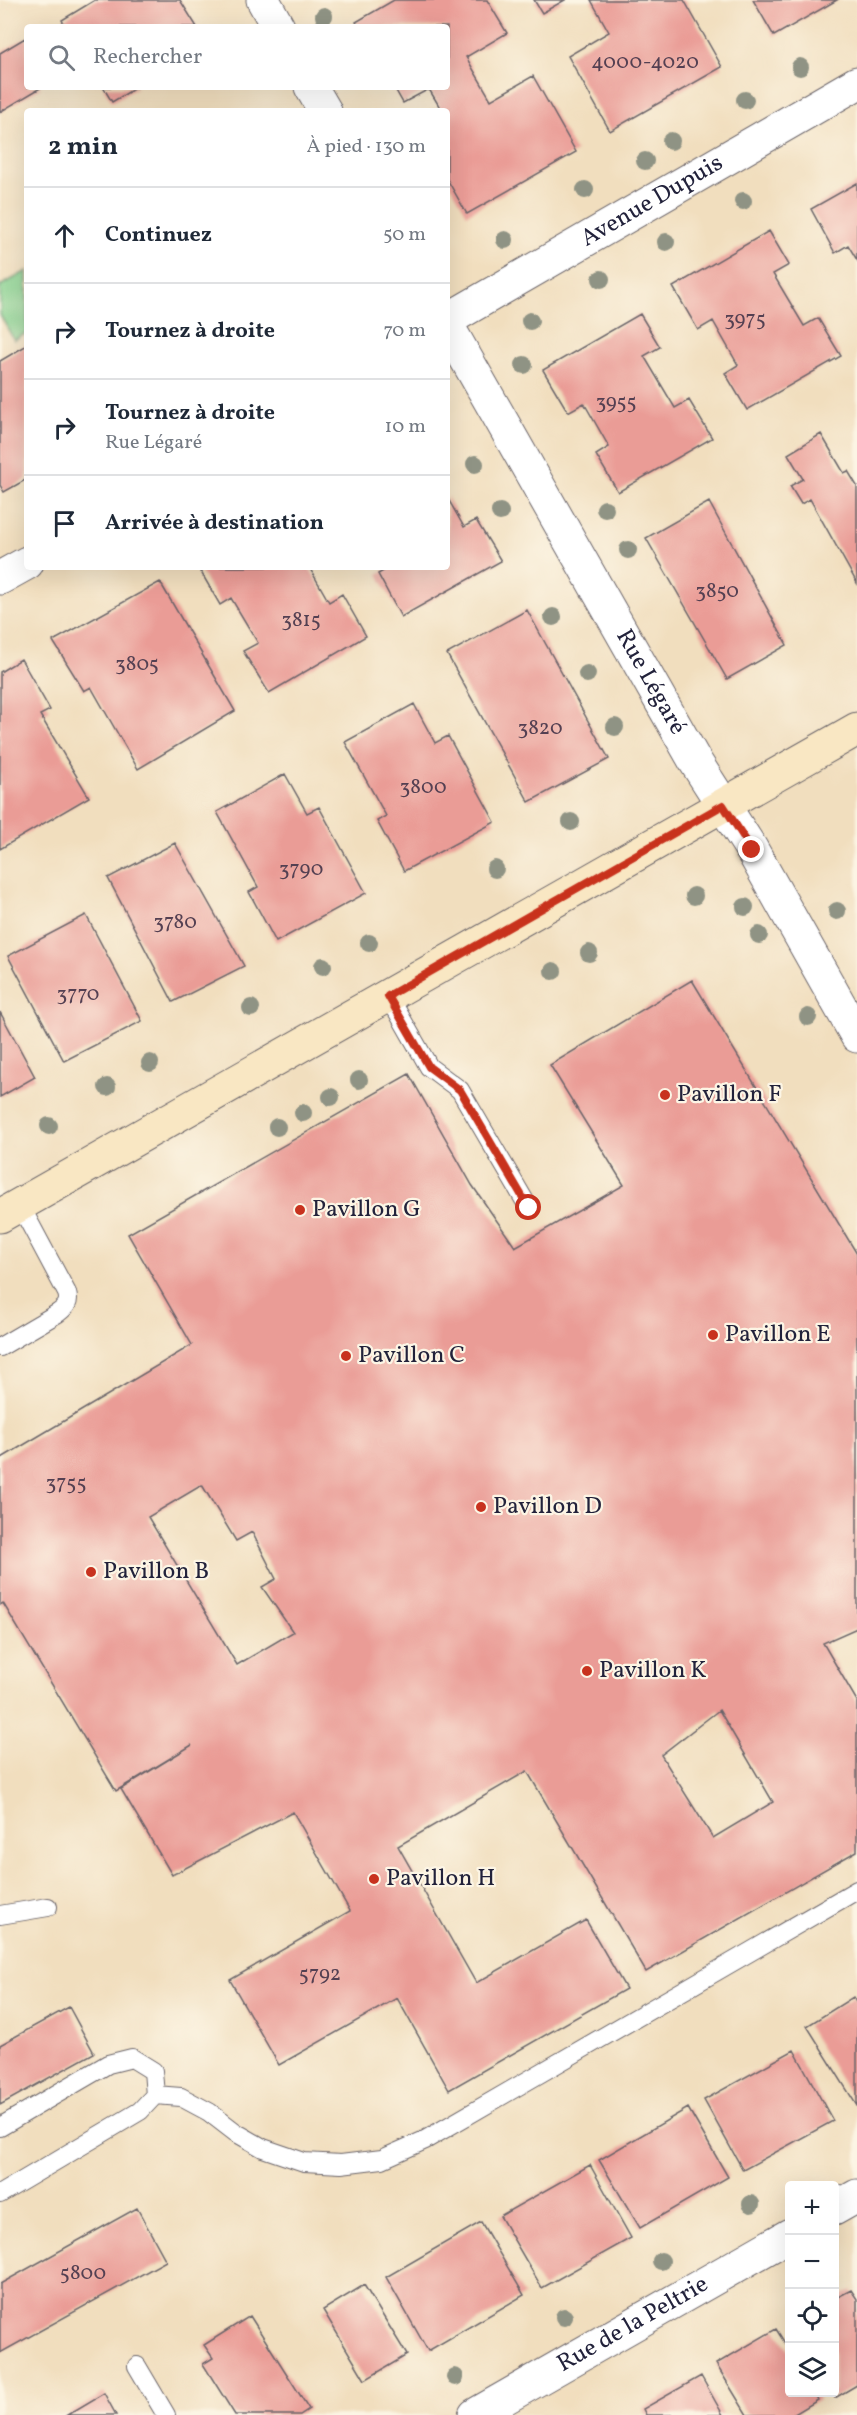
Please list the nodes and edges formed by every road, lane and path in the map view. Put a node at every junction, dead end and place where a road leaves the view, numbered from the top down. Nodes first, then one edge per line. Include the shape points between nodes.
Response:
1 (263, 0) edge
2 (276, 24) edge
3 (857, 83) edge
4 (313, 90) edge
5 (322, 108) edge
6 (450, 318) edge
7 (450, 330) edge
8 (24, 565) edge
9 (0, 578) edge
10 (857, 729) edge
11 (723, 805) junction
12 (388, 996) junction
13 (857, 1036) edge
14 (529, 1208) dead end
15 (10, 1210) edge
16 (0, 1347) edge
17 (857, 1890) edge
18 (48, 1907) dead end
19 (0, 1915) edge
20 (155, 2095) junction
21 (0, 2127) edge
22 (0, 2194) edge
23 (857, 2196) edge
24 (839, 2206) edge
25 (785, 2237) edge
26 (137, 2366) dead end
27 (166, 2415) edge
28 (475, 2415) edge

1 - 2 street
3 - 6 street, Avenue Dupuis
4 - 5 street
7 - 11 street, Rue Légaré
8 - 9 street
10 - 11 main road
11 - 12 main road
11 - 13 street, Rue Légaré
12 - 14 lane via 429,1067 460,1090
12 - 15 main road
15 - 16 lane via 67,1293 68,1302 58,1313
17 - 20 lane via 425,2140 382,2159 341,2164 304,2162 263,2148 181,2097
18 - 19 lane
20 - 21 lane via 153,2071 132,2058 108,2064
20 - 22 lane via 140,2111
23 - 24 street
25 - 28 street, Rue de la Peltrie
26 - 27 lane

